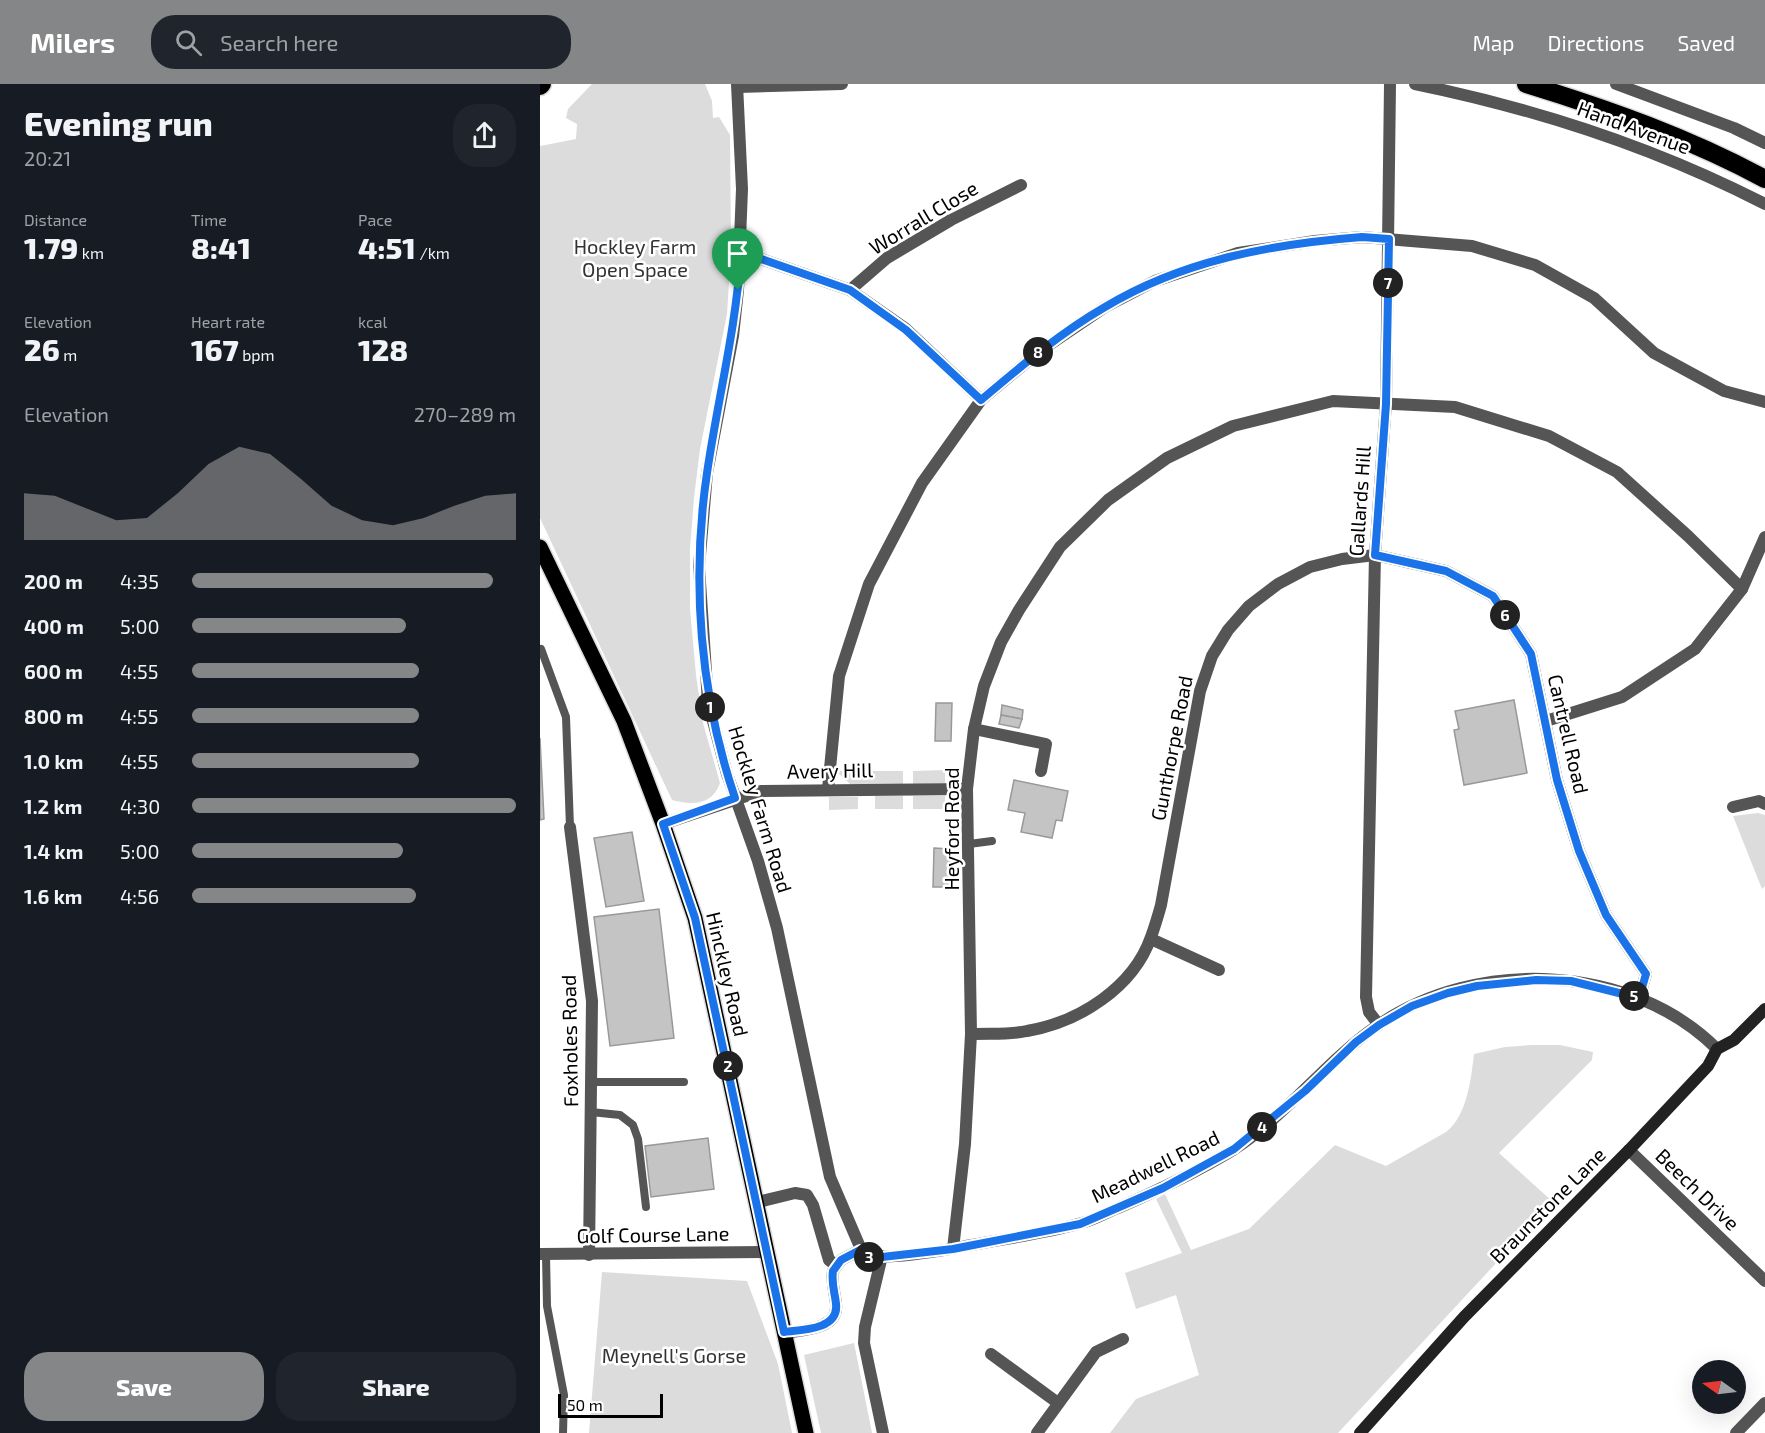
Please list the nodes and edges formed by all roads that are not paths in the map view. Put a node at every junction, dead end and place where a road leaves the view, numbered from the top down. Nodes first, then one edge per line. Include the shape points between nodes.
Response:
1 (842, 84) edge
2 (1390, 84) edge
3 (1415, 84) edge
4 (1526, 84) edge
5 (1616, 84) edge
6 (738, 86) edge
7 (1765, 143) edge
8 (1765, 178) edge
9 (1021, 185) dead end
10 (1765, 204) edge
11 (1389, 239) junction
12 (741, 252) junction
13 (850, 290) junction
14 (981, 400) junction
15 (1765, 402) edge
16 (1386, 404) junction
17 (1765, 537) edge
18 (540, 548) edge
19 (1375, 555) junction
20 (1742, 589) junction
21 (541, 649) edge
22 (1546, 721) junction
23 (974, 729) junction
24 (1041, 771) dead end
25 (828, 789) junction
26 (967, 789) junction
27 (735, 798) junction
28 (1765, 804) edge
29 (1733, 807) dead end
30 (663, 824) junction
31 (570, 827) joint
32 (992, 841) dead end
33 (969, 844) junction
34 (1151, 939) junction
35 (1219, 970) dead end
36 (1639, 998) junction
37 (1765, 1009) edge
38 (1379, 1025) junction
39 (971, 1034) junction
40 (1717, 1049) junction
41 (591, 1082) junction
42 (684, 1082) dead end
43 (591, 1112) junction
44 (1629, 1150) junction
45 (758, 1202) junction
46 (646, 1207) dead end
47 (953, 1249) junction
48 (860, 1250) junction
49 (768, 1251) junction
50 (543, 1254) edge
51 (589, 1255) junction
52 (882, 1256) junction
53 (836, 1265) junction
54 (1765, 1281) edge
55 (784, 1332) junction
56 (1123, 1339) dead end
57 (991, 1354) dead end
58 (1058, 1403) junction
59 (1765, 1403) edge
60 (563, 1433) edge
61 (806, 1433) edge
62 (883, 1433) edge
63 (1037, 1433) edge
64 (1360, 1433) edge
65 (1736, 1433) edge

1 - 6 street
2 - 11 street, Gallards Hill
3 - 10 street, Hand Avenue via 1486,99 1636,146 1690,166
4 - 8 highway via 1646,125
5 - 7 street, Hand Avenue
6 - 12 street, Hockley Farm Road
9 - 13 street, Worrall Close via 887,258
11 - 14 street via 1314,241 1238,253 1155,281 1105,307 1040,351
11 - 15 street via 1472,246 1535,265 1594,298 1654,352 1724,391
11 - 16 street, Gallards Hill
12 - 13 street
12 - 27 street, Hockley Farm Road via 733,336 707,473 699,567 708,702
13 - 14 street via 906,330
14 - 25 street via 922,483 869,584 838,676
16 - 19 street, Gallards Hill
16 - 20 street, Heyford Road via 1455,407 1549,436 1617,472
16 - 23 street, Heyford Road via 1333,401 1233,426 1167,458 1108,500 1060,547 1030,590 1001,642 984,686
17 - 20 street
18 - 30 main road, Hinckley Road via 624,721
19 - 22 street, Cantrell Road via 1446,571 1493,596 1531,654
19 - 34 street, Gunthorpe Road via 1310,567 1278,584 1249,606 1212,656 1200,691 1161,905
19 - 38 street, Gallards Hill via 1366,997 1369,1012
20 - 22 street via 1695,649 1622,697
21 - 31 lane via 566,717
22 - 36 street, Cantrell Road via 1557,780 1579,851 1606,915 1646,974
23 - 24 street via 1046,744
23 - 26 street, Heyford Road
25 - 26 street, Avery Hill
25 - 27 street, Avery Hill via 761,791
26 - 33 street, Heyford Road
27 - 30 street, Avery Hill
27 - 48 street, Hockley Farm Road via 777,928 830,1177
28 - 29 street via 1759,801
30 - 45 main road, Hinckley Road via 695,918
31 - 41 street, Foxholes Road via 592,1001
32 - 33 lane
33 - 39 street, Heyford Road
34 - 35 street
34 - 39 street, Gunthorpe Road via 1133,969 1105,998 1079,1015 1025,1032
36 - 38 street, Meadwell Road via 1571,981 1508,981 1448,993 1412,1006
36 - 40 street, Meadwell Road via 1694,1028
37 - 40 street, Braunstone Lane via 1734,1040
38 - 47 street, Meadwell Road via 1234,1149 1163,1188 1080,1224
39 - 47 street, Heyford Road via 965,1144
40 - 44 street, Braunstone Lane via 1708,1066
41 - 42 lane
41 - 43 street, Foxholes Road
43 - 46 lane via 620,1115 633,1125
43 - 51 street, Foxholes Road
44 - 54 street, Beech Drive
44 - 64 street, Braunstone Lane via 1464,1317
45 - 49 main road, Hinckley Road
45 - 53 street via 795,1193 811,1199 829,1260
47 - 52 street, Meadwell Road
48 - 52 street, Meadwell Road via 868,1257
48 - 53 street
49 - 51 street, Golf Course Lane
49 - 55 main road, Hinckley Road
50 - 51 street, Golf Course Lane
50 - 60 lane via 547,1306 564,1395
52 - 62 street via 864,1343
53 - 55 street via 832,1278 836,1307 830,1321
55 - 61 main road, Hinckley Road
56 - 58 street via 1096,1352
57 - 58 street
58 - 63 street
59 - 65 street

